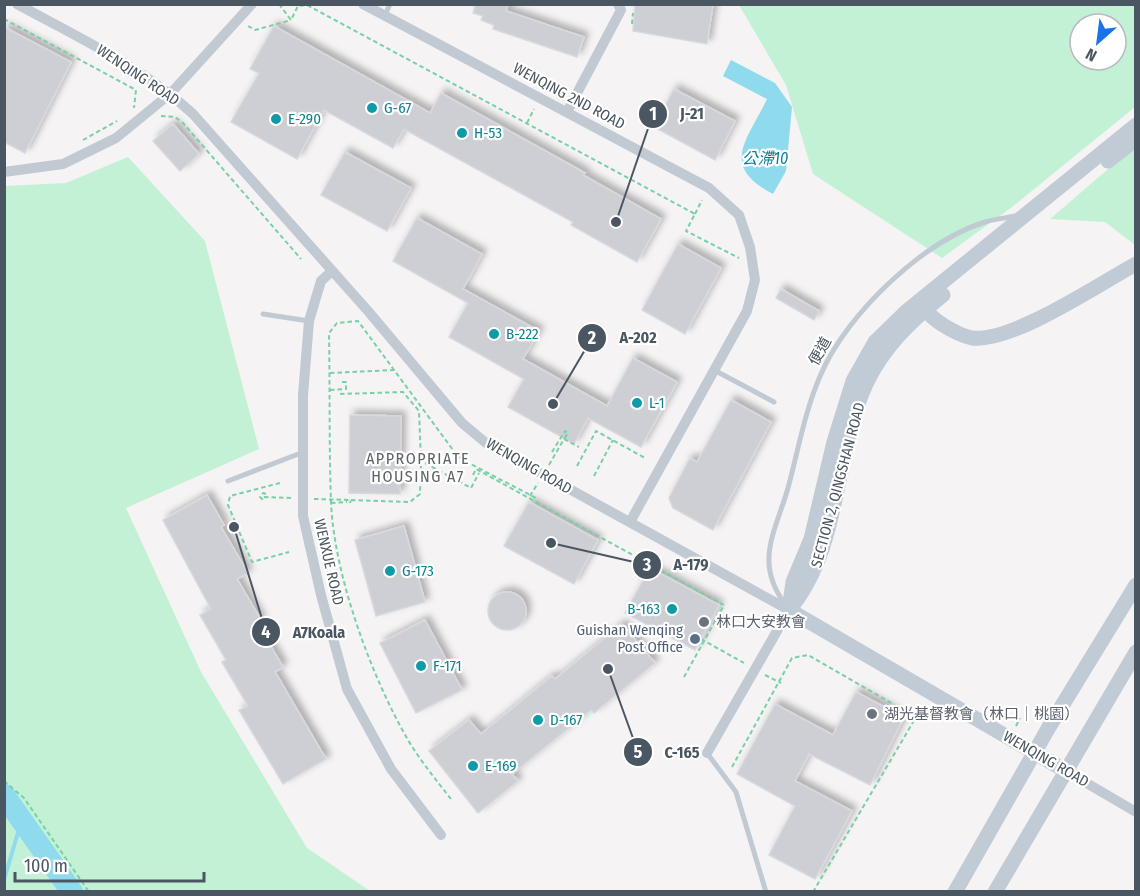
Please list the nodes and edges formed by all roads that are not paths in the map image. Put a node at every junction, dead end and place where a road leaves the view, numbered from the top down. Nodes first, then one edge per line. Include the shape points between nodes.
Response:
1 (17, 4) edge
2 (252, 4) edge
3 (363, 4) edge
4 (618, 4) edge
5 (388, 10) edge
6 (171, 93) junction
7 (567, 112) junction
8 (1136, 125) edge
9 (1136, 139) edge
10 (4, 172) edge
11 (1032, 213) junction
12 (1136, 255) edge
13 (1136, 264) edge
14 (332, 271) junction
15 (928, 303) junction
16 (263, 314) dead end
17 (309, 321) junction
18 (714, 370) junction
19 (774, 402) dead end
20 (301, 453) junction
21 (228, 481) dead end
22 (630, 522) junction
23 (1136, 585) edge
24 (789, 610) junction
25 (1136, 652) edge
26 (707, 753) joint
27 (1035, 753) junction
28 (1066, 771) junction
29 (1136, 812) edge
30 (441, 835) dead end
31 (766, 891) edge
32 (955, 891) edge
33 (995, 891) edge

1 - 6 street, WENQING ROAD via 96,46
2 - 6 street
3 - 5 street, WENQING 2ND ROAD
4 - 7 street via 621,10
5 - 7 street, WENQING 2ND ROAD
6 - 10 street via 116,138 63,164
6 - 14 street, WENQING ROAD
7 - 18 street, WENQING 2ND ROAD via 709,188 739,215 750,246 755,280 747,311
8 - 11 street, SECTION 2, QINGSHAN ROAD
9 - 15 street, SECTION 2, QINGSHAN ROAD
11 - 15 street, SECTION 2, QINGSHAN ROAD
11 - 24 lane, 便道 via 985,222 952,237 885,287 858,314 837,344 820,375 766,556 774,589
12 - 15 street via 1010,324 991,329 973,330 955,324
13 - 15 street via 1022,327 991,337 972,338 951,330
14 - 17 street, WENXUE ROAD via 321,281
14 - 22 street, WENQING ROAD via 462,423 486,443
15 - 24 street, SECTION 2, QINGSHAN ROAD via 882,334 853,381 811,539 793,582
16 - 17 lane
17 - 20 street, WENXUE ROAD
18 - 19 lane
18 - 22 street, WENQING 2ND ROAD
20 - 21 lane
20 - 30 street, WENXUE ROAD via 303,516 347,689 391,769
22 - 24 street, WENQING ROAD
23 - 27 street
24 - 26 street
24 - 27 street, WENQING ROAD
25 - 28 street
26 - 31 lane via 736,792
27 - 28 street, WENQING ROAD
27 - 32 street
28 - 29 street, WENQING ROAD
28 - 33 street

